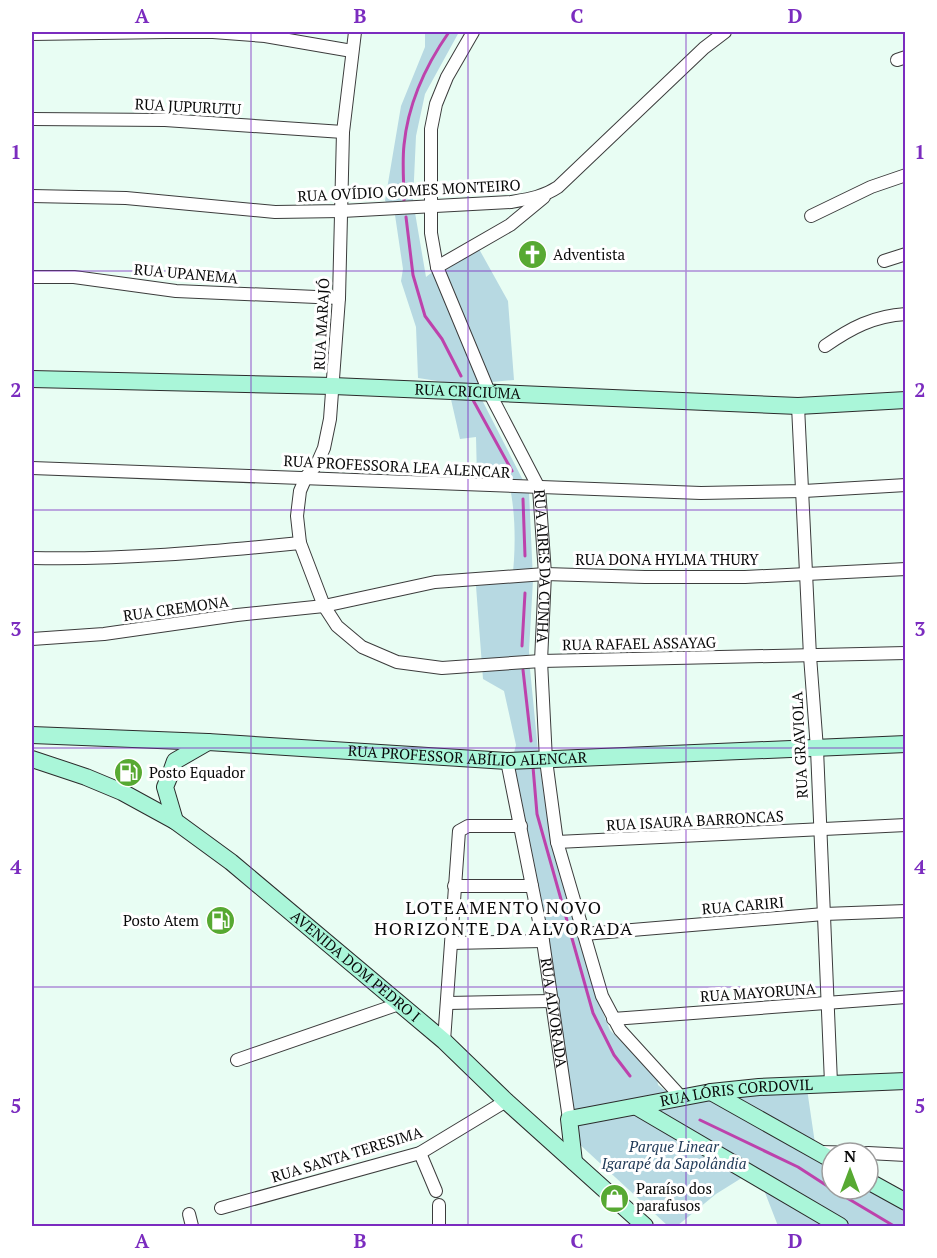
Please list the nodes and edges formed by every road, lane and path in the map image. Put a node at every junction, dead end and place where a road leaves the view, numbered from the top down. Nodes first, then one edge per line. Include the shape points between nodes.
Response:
1 (167, 32) edge
2 (354, 32) edge
3 (473, 32) edge
4 (725, 32) edge
5 (32, 34) edge
6 (352, 51) junction
7 (32, 119) edge
8 (343, 132) junction
9 (906, 176) edge
10 (547, 195) junction
11 (32, 196) edge
12 (430, 207) junction
13 (342, 211) junction
14 (811, 216) dead end
15 (906, 254) edge
16 (884, 261) dead end
17 (437, 267) junction
18 (32, 277) edge
19 (339, 298) junction
20 (906, 314) edge
21 (825, 346) dead end
22 (32, 379) edge
23 (333, 386) junction
24 (489, 392) junction
25 (906, 400) edge
26 (798, 406) junction
27 (32, 468) edge
28 (306, 477) junction
29 (906, 485) edge
30 (539, 488) junction
31 (804, 491) junction
32 (300, 543) junction
33 (32, 558) edge
34 (906, 569) edge
35 (808, 573) junction
36 (544, 574) junction
37 (324, 606) junction
38 (32, 639) edge
39 (906, 653) edge
40 (810, 656) junction
41 (541, 661) junction
42 (34, 738) edge
43 (162, 740) junction
44 (208, 742) junction
45 (906, 744) edge
46 (817, 749) junction
47 (32, 759) edge
48 (546, 760) junction
49 (176, 761) junction
50 (507, 761) junction
51 (165, 787) junction
52 (122, 792) junction
53 (175, 821) junction
54 (906, 825) edge
55 (521, 826) junction
56 (819, 830) junction
57 (557, 842) junction
58 (454, 886) junction
59 (532, 886) junction
60 (906, 911) edge
61 (825, 914) junction
62 (584, 934) junction
63 (543, 941) junction
64 (452, 943) junction
65 (906, 997) edge
66 (553, 1001) junction
67 (828, 1002) junction
68 (448, 1003) junction
69 (399, 1004) junction
70 (613, 1019) junction
71 (444, 1041) junction
72 (237, 1060) dead end
73 (906, 1081) edge
74 (831, 1083) junction
75 (759, 1087) junction
76 (711, 1092) junction
77 (682, 1098) junction
78 (506, 1101) junction
79 (637, 1107) junction
80 (568, 1119) junction
81 (763, 1122) junction
82 (420, 1153) junction
83 (820, 1153) edge
84 (880, 1154) edge
85 (906, 1155) edge
86 (574, 1162) junction
87 (880, 1188) edge
88 (436, 1191) dead end
89 (906, 1202) edge
90 (439, 1205) dead end
91 (221, 1208) dead end
92 (189, 1214) dead end
93 (192, 1227) edge
94 (439, 1227) edge
95 (645, 1227) edge
96 (840, 1227) edge

1 - 5 street
1 - 6 street via 265,36
2 - 6 street, RUA MARAJÓ
3 - 12 street, RUA AIRES DA CUNHA via 436,104 431,129
4 - 10 street, RUA OVÍDIO GOMES MONTEIRO
6 - 8 street, RUA MARAJÓ
7 - 8 street, RUA JUPURUTU via 165,120
8 - 13 street, RUA MARAJÓ
9 - 14 street via 871,187
10 - 12 street, RUA OVÍDIO GOMES MONTEIRO via 511,202
10 - 17 street via 510,225
11 - 13 street, RUA OVÍDIO GOMES MONTEIRO via 126,198 275,212
12 - 13 street, RUA OVÍDIO GOMES MONTEIRO
12 - 17 street, RUA AIRES DA CUNHA
13 - 19 street, RUA MARAJÓ
15 - 16 street
17 - 24 street, RUA AIRES DA CUNHA
18 - 19 street, RUA UPANEMA via 74,277 176,291
19 - 23 street, RUA MARAJÓ
20 - 21 street via 888,315 854,327
22 - 23 street, RUA CRICIÚMA
23 - 24 street, RUA CRICIÚMA
23 - 28 street, RUA MARAJÓ via 328,434 317,464
24 - 26 street, RUA CRICIÚMA
24 - 30 street, RUA AIRES DA CUNHA
25 - 26 street, RUA CRICIÚMA
26 - 31 street, RUA GRAVIOLA
27 - 28 street, RUA PROFESSORA LEA ALENCAR
28 - 30 street, RUA PROFESSORA LEA ALENCAR
28 - 32 street, RUA MARAJÓ via 297,516
29 - 31 street, RUA PROFESSORA LEA ALENCAR
30 - 31 street, RUA PROFESSORA LEA ALENCAR via 701,493
30 - 36 street, RUA AIRES DA CUNHA
31 - 35 street, RUA GRAVIOLA
32 - 33 street via 182,555
32 - 37 street, RUA MARAJÓ
34 - 35 street, RUA DONA HYLMA THURY
35 - 36 street, RUA DONA HYLMA THURY via 745,577
35 - 40 street, RUA GRAVIOLA
36 - 37 street, RUA DONA HYLMA THURY via 435,582
36 - 41 street, RUA AIRES DA CUNHA
37 - 38 street, RUA CREMONA via 104,634
37 - 41 street, RUA RAFAEL ASSAYAG via 337,626 362,647 397,662 442,668
39 - 40 street, RUA RAFAEL ASSAYAG
40 - 41 street, RUA RAFAEL ASSAYAG
40 - 46 street, RUA GRAVIOLA
41 - 48 street, RUA AIRES DA CUNHA
42 - 43 street, RUA PROFESSOR ABÍLIO ALENCAR
43 - 44 street, RUA PROFESSOR ABÍLIO ALENCAR
43 - 49 street
44 - 49 street
44 - 50 street, RUA PROFESSOR ABÍLIO ALENCAR
45 - 46 street, RUA PROFESSOR ABÍLIO ALENCAR
46 - 48 street, RUA PROFESSOR ABÍLIO ALENCAR
46 - 56 street, RUA GRAVIOLA
47 - 52 street, AVENIDA DOM PEDRO I
48 - 50 street, RUA PROFESSOR ABÍLIO ALENCAR
48 - 57 street, RUA AIRES DA CUNHA
49 - 51 street
50 - 55 street, RUA ALVORADA
51 - 52 street via 154,792
51 - 53 street
52 - 53 street, AVENIDA DOM PEDRO I
53 - 69 street, AVENIDA DOM PEDRO I via 231,862
54 - 56 street, RUA ISAURA BARRONCAS
55 - 58 street via 468,826 459,831
55 - 59 street, RUA ALVORADA
56 - 57 street, RUA ISAURA BARRONCAS
56 - 61 street, RUA GRAVIOLA
57 - 62 street, RUA AIRES DA CUNHA
58 - 59 street
58 - 64 street
59 - 63 street, RUA ALVORADA
60 - 61 street, RUA CARIRI
61 - 62 street, RUA CARIRI
61 - 67 street, RUA GRAVIOLA
62 - 70 street, RUA AIRES DA CUNHA
63 - 64 street
63 - 66 street, RUA ALVORADA
64 - 68 street
65 - 67 street, RUA MAYORUNA
66 - 68 street
66 - 80 street, RUA ALVORADA
67 - 70 street, RUA MAYORUNA
67 - 74 street, RUA GRAVIOLA
68 - 71 street
69 - 71 street, AVENIDA DOM PEDRO I
69 - 72 street
70 - 77 street, RUA AIRES DA CUNHA
71 - 78 street, AVENIDA DOM PEDRO I
73 - 74 street, RUA LÓRIS CORDOVIL
74 - 75 street, RUA LÓRIS CORDOVIL
75 - 76 street, RUA LÓRIS CORDOVIL
75 - 81 street via 752,1100
76 - 77 street, RUA LÓRIS CORDOVIL
76 - 81 street
77 - 79 street, RUA LÓRIS CORDOVIL
78 - 82 street, RUA SANTA TERESIMA
78 - 86 street, AVENIDA DOM PEDRO I
79 - 80 street, RUA LÓRIS CORDOVIL
79 - 96 street
80 - 86 street, RUA ALVORADA
81 - 83 street
82 - 88 street
82 - 91 street, RUA SANTA TERESIMA
84 - 85 street
86 - 95 street, AVENIDA DOM PEDRO I
87 - 89 street
90 - 94 street
92 - 93 street

